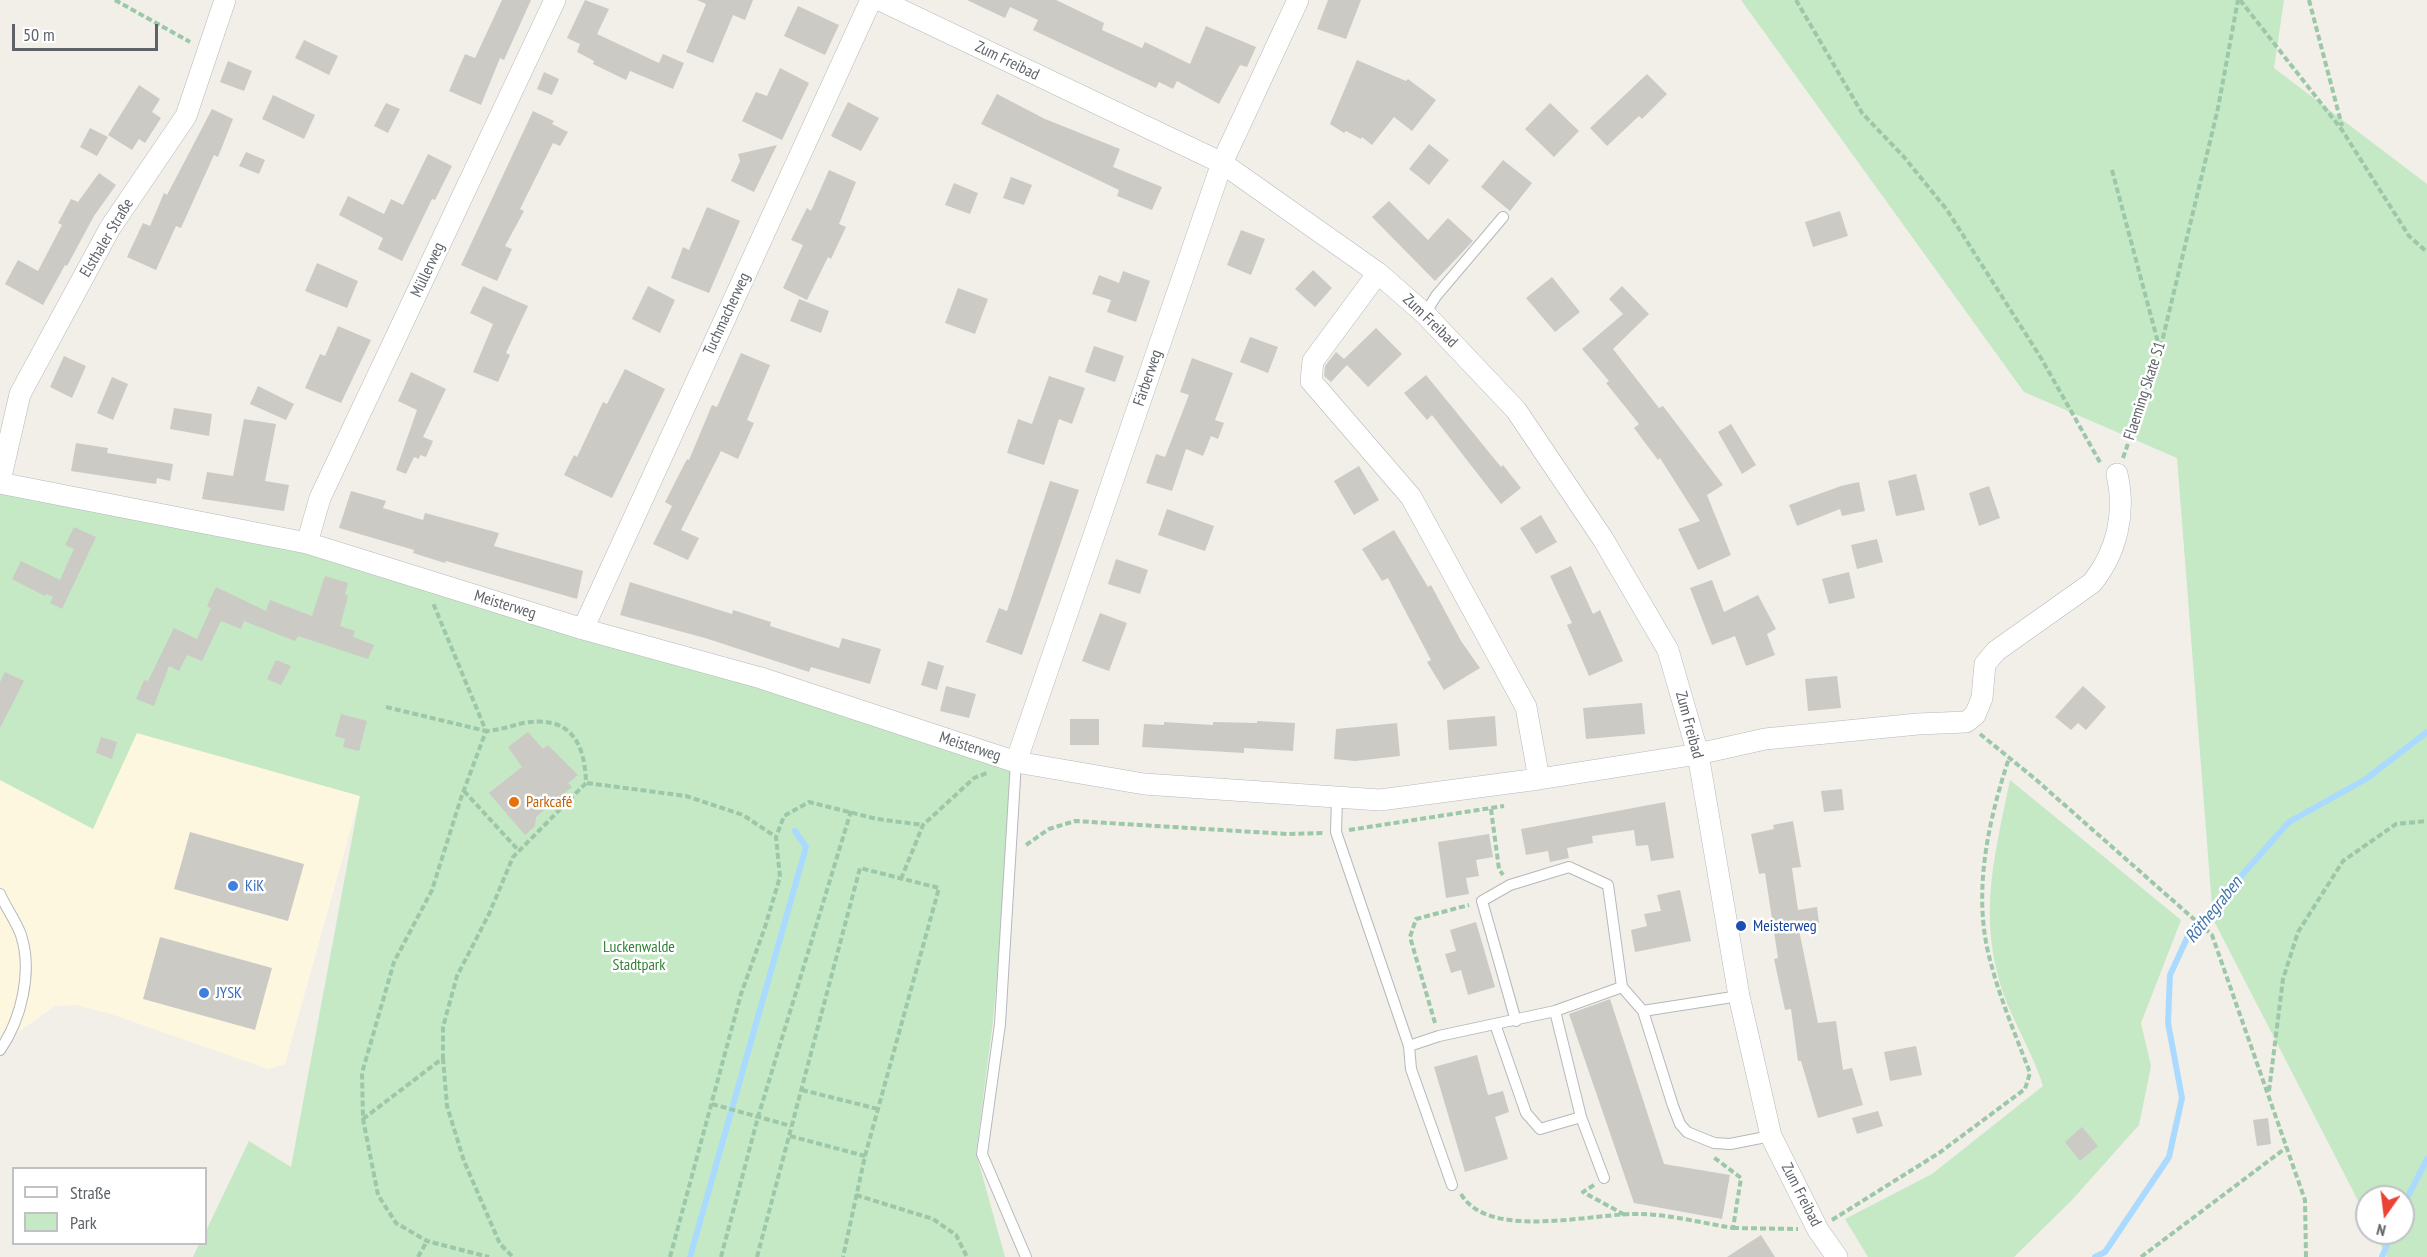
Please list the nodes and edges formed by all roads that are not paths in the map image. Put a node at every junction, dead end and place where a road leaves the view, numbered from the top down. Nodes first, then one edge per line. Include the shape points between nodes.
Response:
1 (225, 0) edge
2 (555, 0) edge
3 (871, 0) edge
4 (880, 0) edge
5 (1298, 0) edge
6 (1222, 164) junction
7 (1503, 217) dead end
8 (1378, 273) junction
9 (1425, 314) junction
10 (2111, 472) road end
11 (0, 482) edge
12 (307, 543) junction
13 (583, 629) junction
14 (1698, 754) junction
15 (1016, 762) junction
16 (1539, 779) junction
17 (1337, 797) junction
18 (0, 894) edge
19 (1622, 987) junction
20 (1739, 996) junction
21 (1555, 1011) junction
22 (1643, 1011) junction
23 (1516, 1021) junction
24 (1495, 1024) junction
25 (1409, 1046) junction
26 (0, 1050) edge
27 (1581, 1118) junction
28 (1772, 1136) junction
29 (1604, 1178) road end
30 (1452, 1185) road end
31 (1026, 1257) edge
32 (1837, 1257) edge

1 - 11 street, Elsthaler Straße via 186,116 110,228 20,394
2 - 12 street, Müllerweg via 320,498
3 - 13 street, Tuchmacherweg
4 - 6 street, Zum Freibad
5 - 6 street, Färberweg
6 - 8 street, Zum Freibad
6 - 15 street, Färberweg
7 - 9 lane
8 - 9 street, Zum Freibad
8 - 16 street via 1314,361 1311,381 1411,497 1526,707
9 - 14 street, Zum Freibad via 1516,410 1603,539 1668,650
10 - 14 street, Meisterweg via 2122,498 2121,520 2104,568 2092,583 1996,651 1985,664 1982,698 1975,715 1966,722 1765,739
11 - 12 street, Meisterweg
12 - 13 street, Meisterweg
13 - 15 street, Meisterweg via 761,678
14 - 16 street, Meisterweg
14 - 20 street, Zum Freibad
15 - 17 street, Meisterweg via 1144,784
15 - 31 lane via 1000,1024 982,1154
16 - 17 street, Meisterweg via 1380,800
17 - 25 lane via 1336,832
18 - 26 lane via 24,950 20,1009
19 - 21 lane
19 - 22 lane
19 - 23 lane via 1608,885 1569,867 1510,885 1482,902
20 - 22 lane
20 - 28 street, Zum Freibad
21 - 23 lane
21 - 27 lane
22 - 28 lane via 1680,1124 1693,1136 1711,1142 1730,1144
23 - 24 lane
24 - 25 lane
24 - 27 lane via 1526,1113 1540,1129
25 - 30 lane via 1411,1069
27 - 29 lane
28 - 32 street, Zum Freibad via 1818,1230

